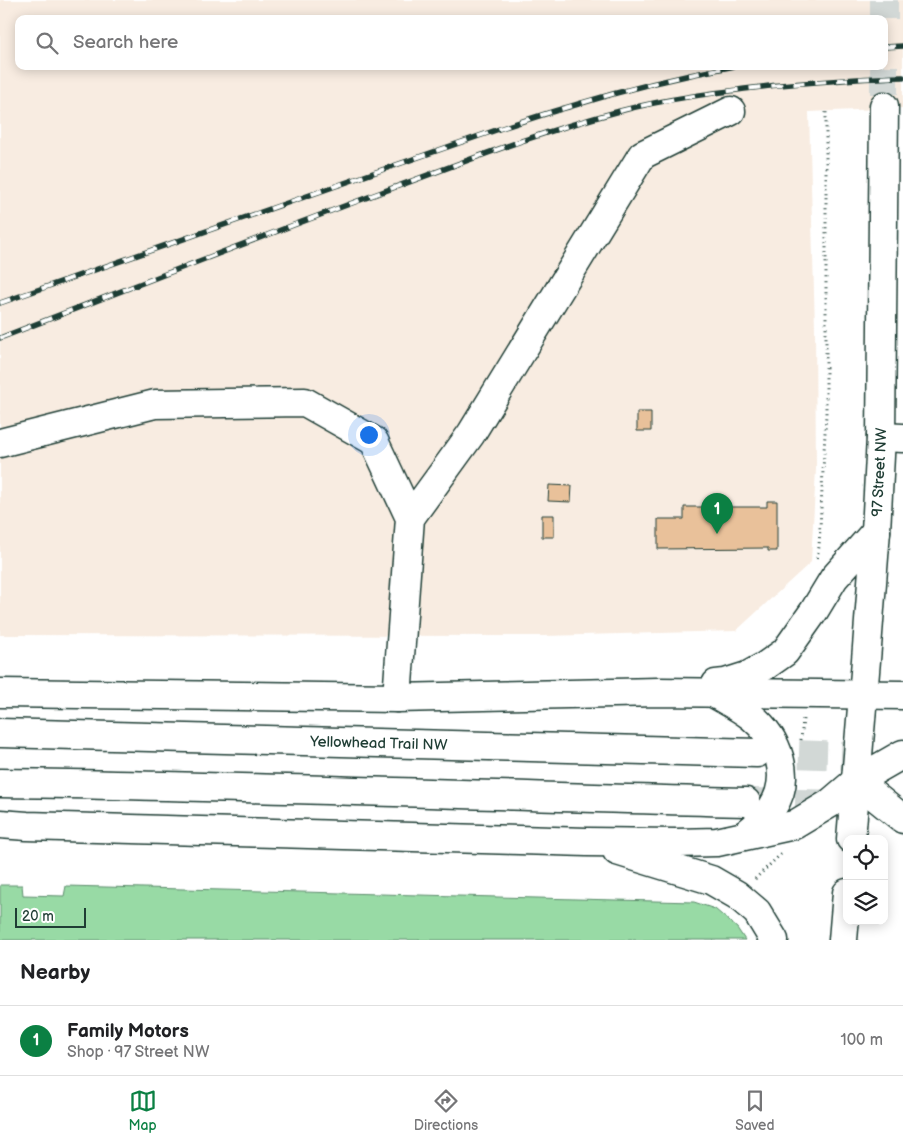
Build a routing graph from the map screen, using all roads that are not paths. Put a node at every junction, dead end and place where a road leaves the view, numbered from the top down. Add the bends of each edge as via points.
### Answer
1 (884, 106) tunnel mouth
2 (731, 110) dead end
3 (892, 438) edge
4 (0, 443) edge
5 (410, 518) junction
6 (876, 531) junction
7 (658, 692) junction
8 (712, 692) junction
9 (0, 693) edge
10 (863, 694) junction
11 (903, 695) edge
12 (397, 698) junction
13 (0, 733) edge
14 (757, 754) tunnel mouth
15 (903, 754) edge
16 (856, 781) junction
17 (0, 784) edge
18 (746, 802) tunnel mouth
19 (903, 819) edge
20 (0, 824) edge
21 (745, 835) junction
22 (851, 835) edge
23 (587, 842) junction
24 (844, 925) edge
25 (774, 940) edge
26 (843, 940) edge

1 - 3 main road, 97 Street NW
2 - 5 main road via 642,155 471,434
3 - 6 main road, 97 Street NW
4 - 5 main road via 156,404 305,402 374,441
5 - 12 main road
6 - 7 main road via 834,578 785,652 747,676 725,683
6 - 10 main road, 97 Street NW
7 - 8 main road
7 - 12 main road
8 - 10 main road
8 - 21 main road via 750,716 767,732 777,750 782,771 781,788 773,807
9 - 12 main road
10 - 11 main road
10 - 16 main road, 97 Street NW
13 - 14 main road, Yellowhead Trail NW
15 - 16 main road
16 - 19 main road
16 - 21 main road via 829,804 794,825
16 - 22 main road, 97 Street NW
17 - 18 main road
20 - 23 main road
21 - 23 main road via 717,842
23 - 25 main road via 711,880 737,895 757,912
24 - 26 main road

